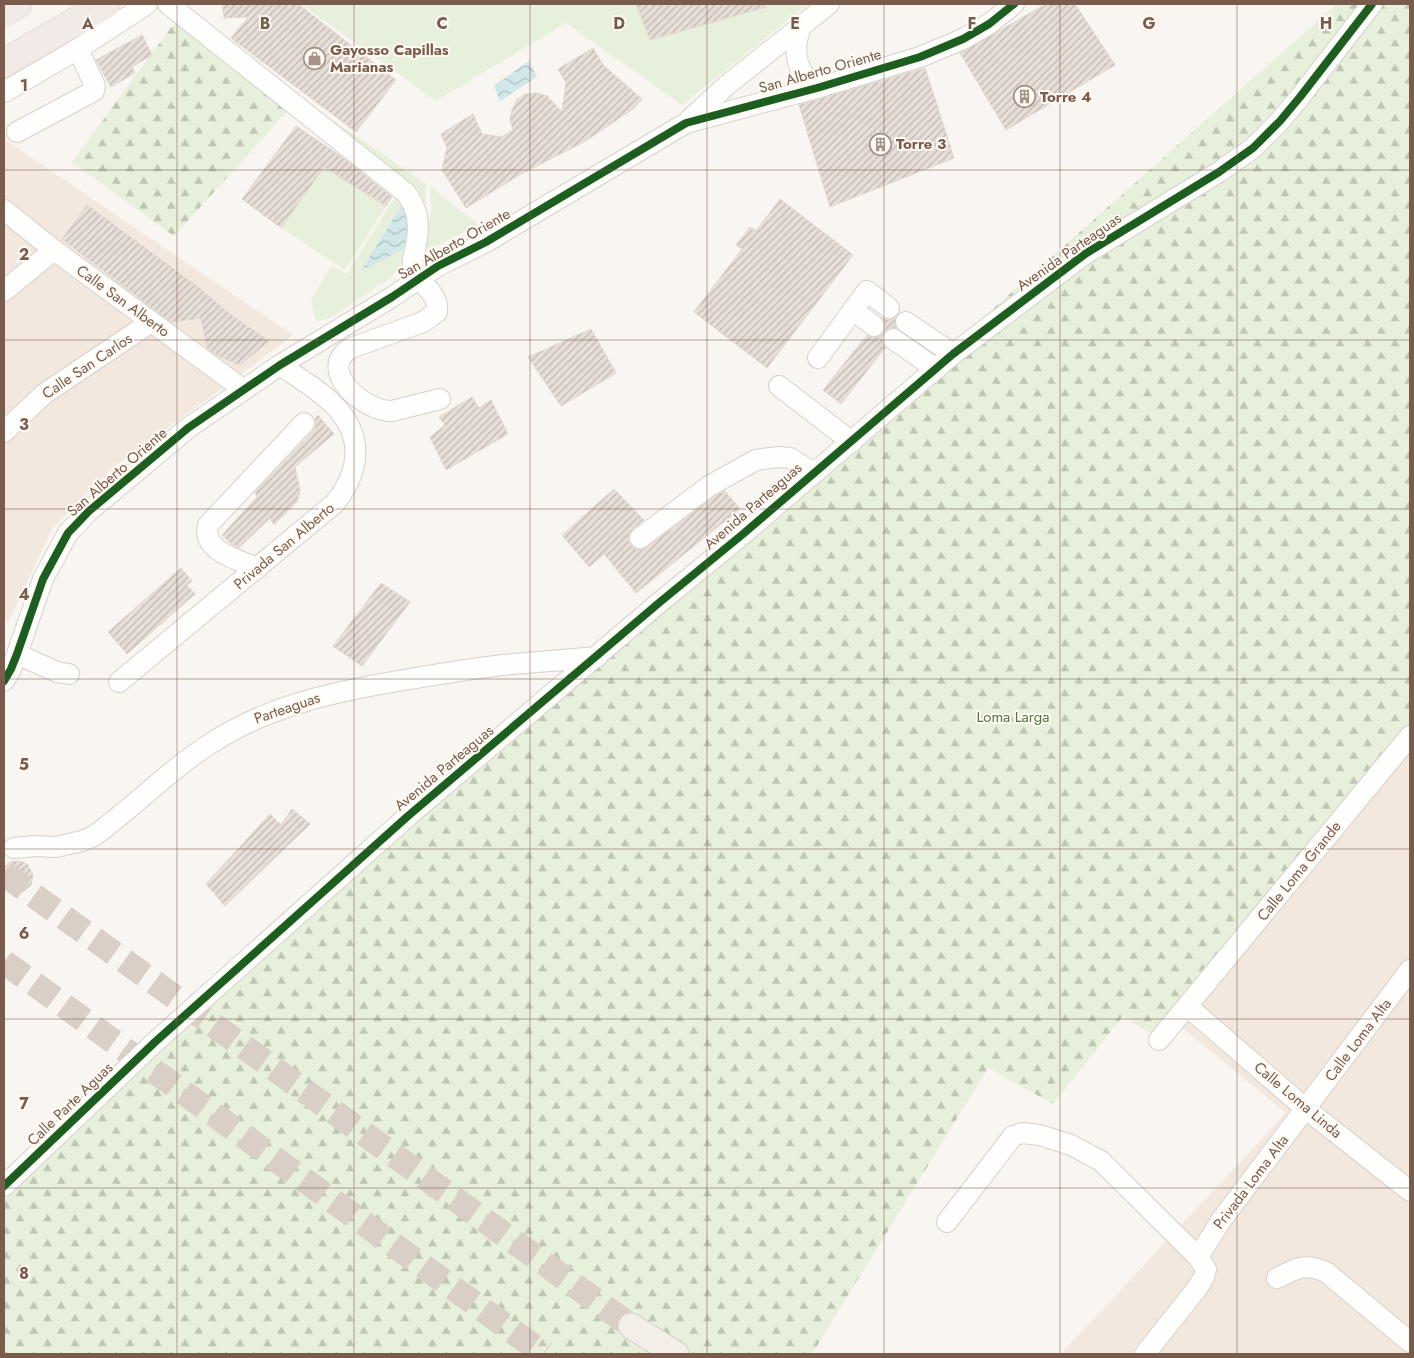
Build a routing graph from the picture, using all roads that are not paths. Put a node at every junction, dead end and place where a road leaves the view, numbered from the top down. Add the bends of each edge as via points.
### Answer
1 (18, 4) edge
2 (106, 4) edge
3 (148, 4) edge
4 (168, 4) edge
5 (829, 4) edge
6 (1014, 4) edge
7 (1372, 4) edge
8 (4, 12) edge
9 (800, 29) junction
10 (78, 49) junction
11 (4, 63) edge
12 (817, 88) junction
13 (4, 92) edge
14 (686, 123) junction
15 (17, 132) dead end
16 (4, 210) edge
17 (54, 250) junction
18 (419, 278) junction
19 (4, 291) edge
20 (889, 308) dead end
21 (853, 310) junction
22 (152, 322) junction
23 (906, 322) dead end
24 (874, 326) dead end
25 (893, 339) dead end
26 (953, 354) junction
27 (818, 358) dead end
28 (280, 365) junction
29 (936, 369) junction
30 (779, 386) dead end
31 (244, 390) junction
32 (440, 399) dead end
33 (304, 423) dead end
34 (4, 432) edge
35 (852, 442) junction
36 (814, 473) junction
37 (640, 538) dead end
38 (258, 568) junction
39 (17, 654) junction
40 (597, 657) junction
41 (69, 674) dead end
42 (4, 681) edge
43 (119, 682) dead end
44 (1409, 739) edge
45 (14, 848) dead end
46 (1410, 970) edge
47 (1187, 1006) junction
48 (1159, 1040) dead end
49 (156, 1042) joint
50 (1306, 1109) junction
51 (1408, 1185) edge
52 (4, 1186) edge
53 (947, 1222) dead end
54 (1198, 1258) junction
55 (1277, 1278) dead end
56 (631, 1326) tunnel mouth
57 (1410, 1342) edge
58 (676, 1354) edge
59 (1145, 1354) edge

1 - 8 highway
2 - 11 highway
3 - 10 street
4 - 18 street via 406,193 417,215 413,263
5 - 9 street
6 - 12 street, San Alberto Oriente via 963,39 920,57
7 - 26 street, Avenida Parteaguas via 1300,97 1253,148 1085,254
9 - 12 street via 796,58 806,80
9 - 14 street via 734,80
10 - 13 street
10 - 15 street via 94,90
12 - 14 street, San Alberto Oriente
14 - 18 street, San Alberto Oriente via 486,242
16 - 17 street, Calle San Alberto
17 - 19 street
17 - 22 street, Calle San Alberto
18 - 28 street, San Alberto Oriente
18 - 32 street via 436,300 434,316 345,351 338,373 343,383 364,403 385,412
20 - 21 street via 867,291
21 - 24 street
21 - 27 street
22 - 31 street, Calle San Alberto
22 - 34 street, Calle San Carlos via 44,394
23 - 26 street
25 - 29 street
26 - 29 street, Avenida Parteaguas
28 - 31 street, San Alberto Oriente
28 - 38 street, Privada San Alberto via 332,402 342,414 354,441 356,463 352,479 335,504
29 - 35 street, Avenida Parteaguas
30 - 35 street
31 - 39 street, San Alberto Oriente via 188,428 89,511 68,533 43,579
33 - 38 street via 208,525 206,532 210,542 222,553
35 - 36 street, Avenida Parteaguas
36 - 37 street via 790,458 756,460 710,486
36 - 40 street, Avenida Parteaguas
38 - 43 street, Privada San Alberto
39 - 41 street
39 - 42 street, San Alberto Oriente
40 - 45 street, Parteaguas via 502,665 416,678 337,692 293,704 253,719 213,742 94,836 56,847
40 - 49 street, Avenida Parteaguas via 408,816
44 - 47 street, Calle Loma Grande
46 - 50 street, Calle Loma Alta
47 - 48 street, Calle Loma Grande
47 - 50 street, Calle Loma Linda
49 - 52 street, Calle Parte Aguas
50 - 51 street, Calle Loma Linda
50 - 54 street, Privada Loma Alta via 1222,1219
53 - 54 street via 1013,1136 1029,1133 1071,1145 1101,1161
54 - 59 street via 1206,1269 1204,1277
55 - 57 street via 1302,1266 1326,1272
56 - 58 main road

